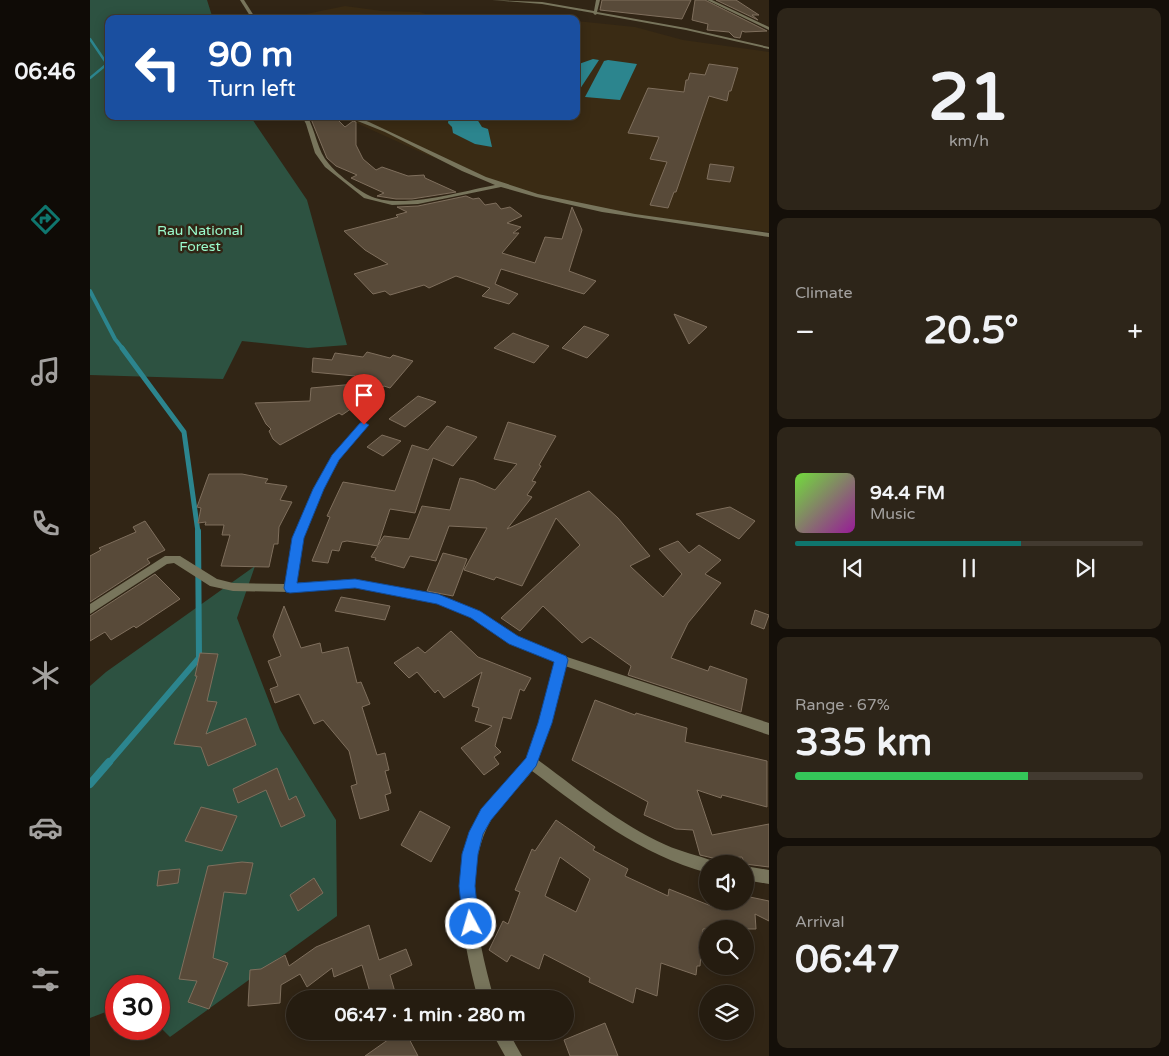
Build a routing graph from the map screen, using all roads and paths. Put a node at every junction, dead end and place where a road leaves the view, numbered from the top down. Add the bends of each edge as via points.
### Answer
1 (242, 0) edge
2 (494, 0) edge
3 (598, 0) edge
4 (709, 0) edge
5 (595, 14) junction
6 (251, 15) edge
7 (769, 29) edge
8 (769, 48) edge
9 (306, 120) edge
10 (358, 120) edge
11 (503, 185) junction
12 (769, 234) edge
13 (364, 425) dead end
14 (290, 588) junction
15 (90, 610) edge
16 (561, 660) junction
17 (769, 729) edge
18 (531, 762) junction
19 (699, 863) edge
20 (754, 875) edge
21 (769, 877) edge
22 (484, 990) edge
23 (504, 1040) edge
24 (514, 1056) edge

1 - 6 street
2 - 5 street via 542,3
3 - 5 street
4 - 7 street
5 - 8 street via 686,29
9 - 11 street via 318,153 327,166 366,197 392,203 418,202
10 - 11 street
11 - 12 street via 585,206
13 - 14 street via 335,458 318,489 298,538
14 - 15 street via 214,584 176,559 165,560
14 - 16 street via 355,583 438,599 476,615 514,640
16 - 17 street
16 - 18 street
18 - 19 street via 592,808 649,844
18 - 22 street via 486,815 470,854 467,886 473,943
20 - 21 street
23 - 24 street

